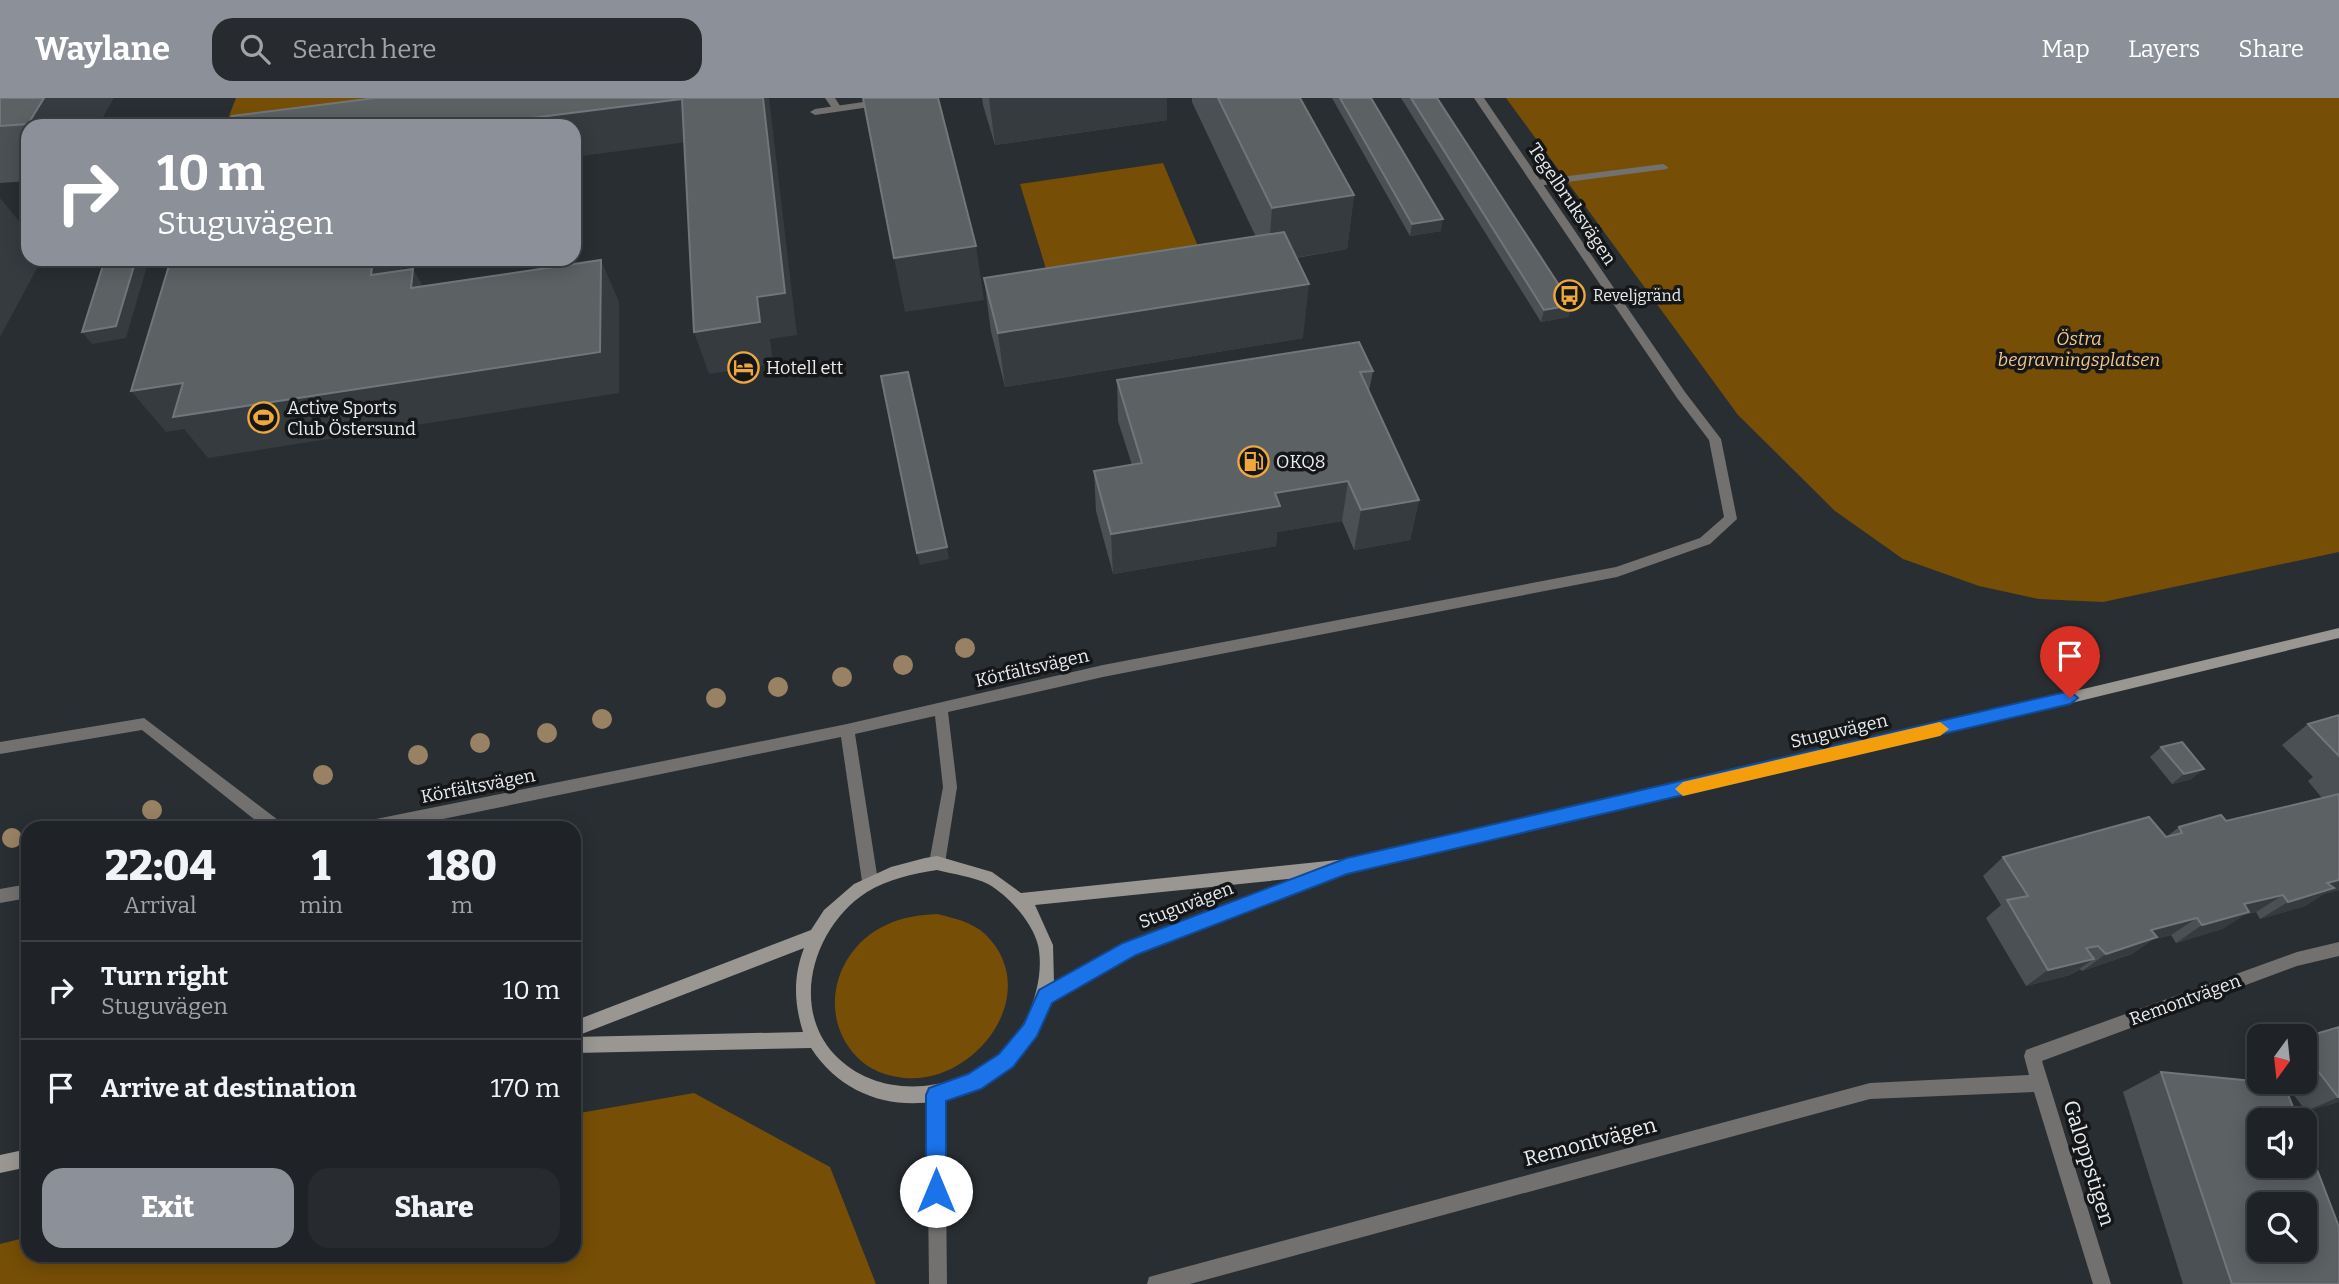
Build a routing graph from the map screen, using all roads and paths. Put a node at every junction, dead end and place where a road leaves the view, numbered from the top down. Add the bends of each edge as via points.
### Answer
1 (830, 98) edge
2 (911, 98) edge
3 (1479, 98) edge
4 (837, 109) junction
5 (815, 112) dead end
6 (1663, 167) dead end
7 (1537, 183) junction
8 (1705, 541) joint
9 (2339, 633) edge
10 (941, 709) junction
11 (847, 730) junction
12 (0, 748) edge
13 (268, 821) edge
14 (400, 821) edge
15 (937, 863) junction
16 (1347, 866) junction
17 (870, 881) junction
18 (21, 892) edge
19 (0, 896) edge
20 (1023, 900) junction
21 (816, 936) junction
22 (2339, 949) edge
23 (1046, 997) junction
24 (581, 1026) edge
25 (812, 1040) junction
26 (581, 1045) edge
27 (2032, 1056) joint
28 (2041, 1083) junction
29 (936, 1095) junction
30 (21, 1160) edge
31 (0, 1164) edge
32 (937, 1284) edge
33 (1156, 1284) edge
34 (2102, 1284) edge

1 - 4 street
2 - 4 street
3 - 7 street, Tegelbruksvägen
4 - 5 street
6 - 7 street
7 - 8 street, Tegelbruksvägen via 1715,439 1731,519
8 - 10 street, Körfältsvägen via 1617,572 1103,671
9 - 16 main road, Stuguvägen via 1886,743
10 - 11 street, Körfältsvägen
10 - 15 street via 950,787
11 - 14 street, Körfältsvägen
11 - 17 street
12 - 13 street via 144,724
15 - 17 main road via 904,868
15 - 20 main road via 985,873
16 - 20 main road, Stuguvägen
16 - 23 main road, Stuguvägen via 1130,949
17 - 21 main road via 840,905
18 - 19 street
20 - 23 main road via 1041,928 1049,961
21 - 24 main road
21 - 25 main road via 801,988
22 - 27 street, Remontvägen
23 - 29 main road via 1031,1030 1006,1060 974,1082
25 - 26 main road
25 - 29 main road via 833,1067 862,1087 898,1096
27 - 28 street, Galoppstigen
28 - 33 street, Remontvägen via 1870,1091
28 - 34 street, Galoppstigen
29 - 32 street
30 - 31 main road

